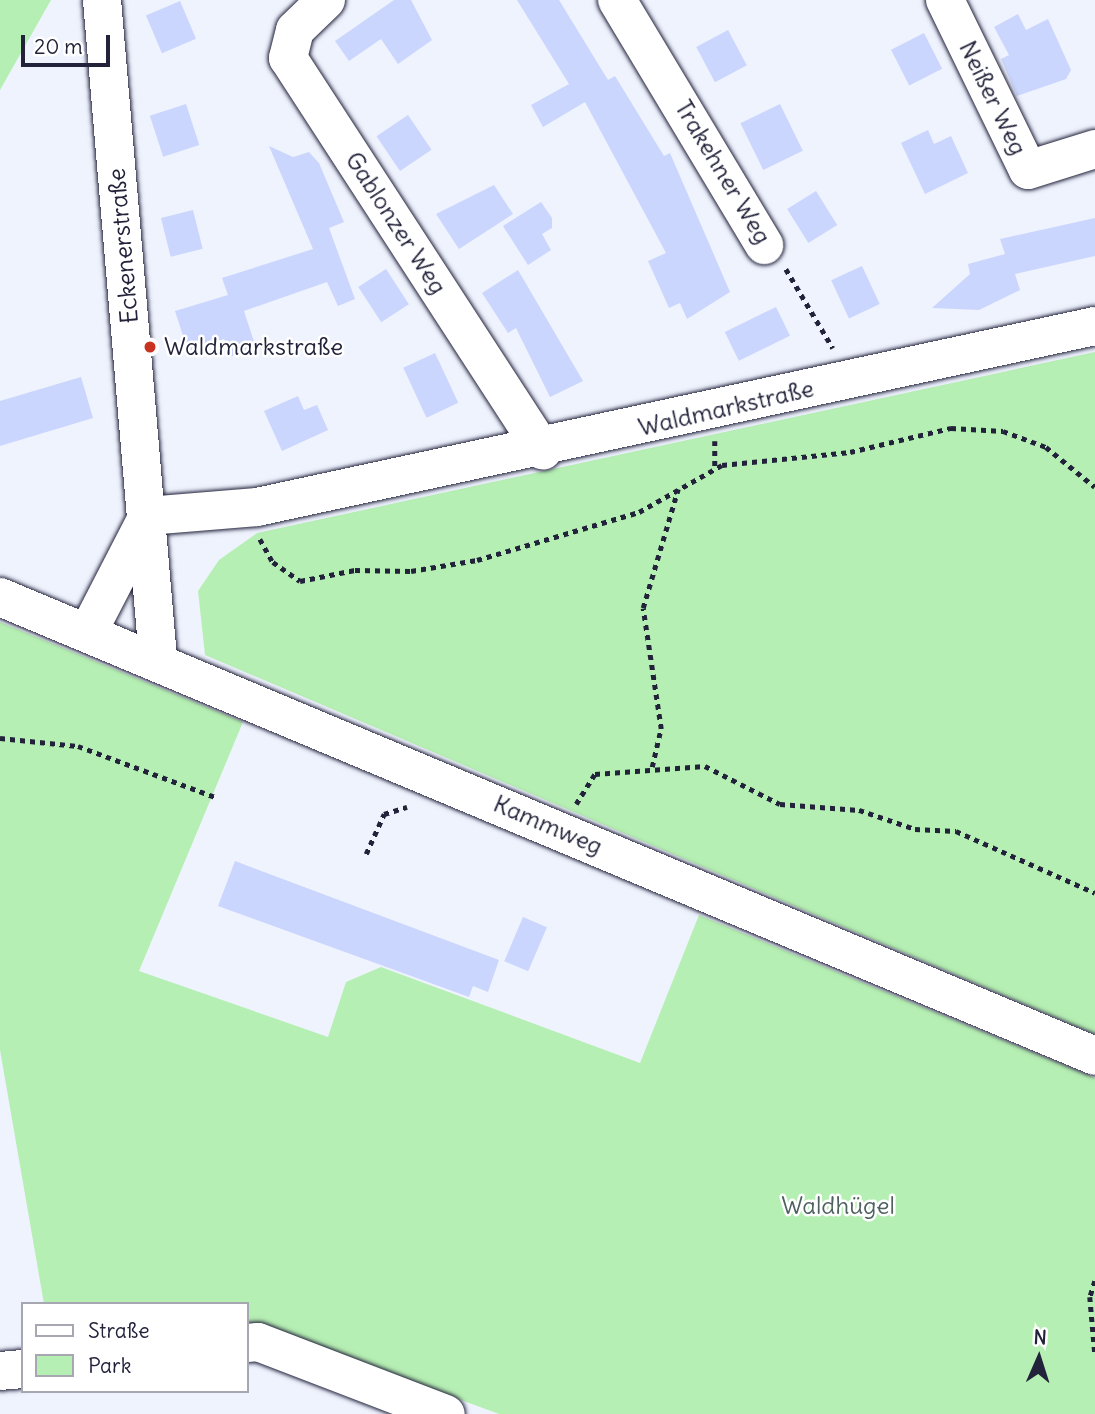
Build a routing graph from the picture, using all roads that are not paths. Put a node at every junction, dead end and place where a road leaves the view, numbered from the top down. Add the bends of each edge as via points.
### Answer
1 (102, 0) edge
2 (326, 0) edge
3 (617, 0) edge
4 (945, 0) edge
5 (1095, 149) edge
6 (764, 245) road end
7 (1095, 326) edge
8 (543, 450) junction
9 (148, 516) junction
10 (0, 597) edge
11 (88, 632) junction
12 (158, 659) junction
13 (1095, 1056) edge
14 (248, 1343) edge
15 (21, 1369) edge
16 (0, 1371) edge
17 (446, 1414) edge

1 - 9 street, Eckenerstraße
2 - 8 street, Gablonzer Weg via 295,30 288,58
3 - 6 street, Trakehner Weg
4 - 5 street, Neißer Weg via 1028,170
7 - 8 street, Waldmarkstraße
8 - 9 street, Waldmarkstraße via 243,509
9 - 11 street
9 - 12 street, Eckenerstraße
10 - 11 street, Kammweg
11 - 12 street, Kammweg
12 - 13 street, Kammweg
14 - 17 street via 258,1342
15 - 16 street

